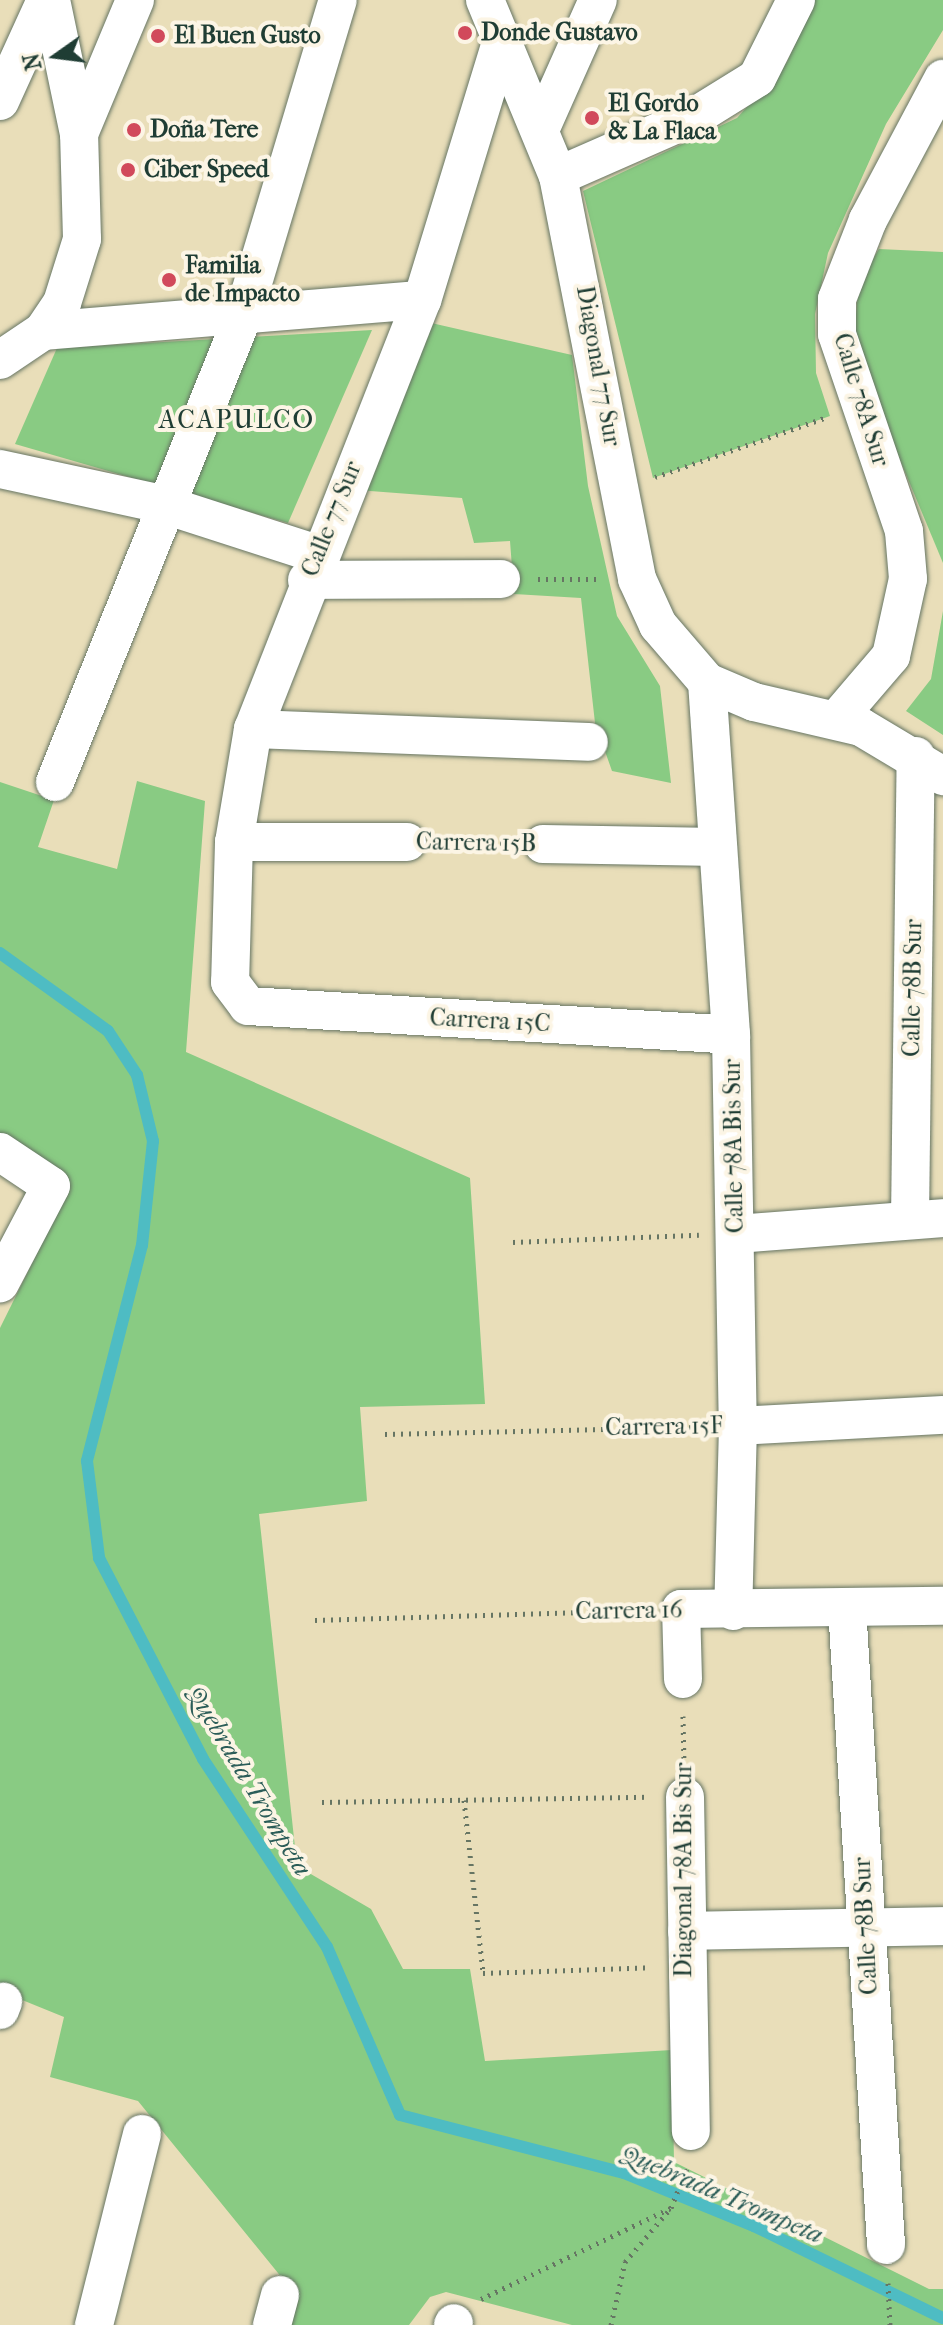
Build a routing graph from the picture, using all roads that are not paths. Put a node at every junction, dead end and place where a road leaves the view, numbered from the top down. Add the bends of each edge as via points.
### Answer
1 (48, 0) edge
2 (135, 0) edge
3 (338, 0) edge
4 (485, 0) edge
5 (598, 0) edge
6 (796, 0) edge
7 (502, 39) junction
8 (943, 79) edge
9 (0, 101) edge
10 (540, 130) junction
11 (79, 134) junction
12 (558, 176) junction
13 (422, 300) junction
14 (243, 316) junction
15 (43, 331) junction
16 (0, 360) edge
17 (0, 469) edge
18 (162, 504) junction
19 (312, 567) junction
20 (501, 579) road end
21 (707, 682) junction
22 (837, 719) junction
23 (253, 729) junction
24 (589, 742) dead end
25 (929, 766) edge
26 (55, 782) dead end
27 (234, 842) junction
28 (407, 842) road end
29 (543, 844) road end
30 (718, 847) junction
31 (248, 1006) joint
32 (731, 1035) junction
33 (0, 1152) edge
34 (926, 1219) edge
35 (736, 1234) junction
36 (0, 1283) edge
37 (943, 1415) edge
38 (738, 1426) junction
39 (943, 1606) edge
40 (847, 1607) junction
41 (733, 1611) junction
42 (683, 1679) road end
43 (685, 1797) road end
44 (865, 1926) junction
45 (943, 1926) edge
46 (685, 1949) junction
47 (691, 2131) dead end
48 (142, 2134) dead end
49 (887, 2256) road end
50 (94, 2325) edge

1 - 9 street
1 - 11 street
2 - 11 street
3 - 14 street
4 - 7 street, Diagonal 77 Sur
5 - 10 street
6 - 12 street via 757,78 699,114
7 - 10 street, Diagonal 77 Sur
7 - 13 street, Calle 77 Sur
8 - 22 street, Calle 78A Sur via 868,220 837,299 837,334 904,531 908,579 891,656
10 - 12 street, Diagonal 77 Sur
11 - 15 street via 82,239 75,276
12 - 21 street, Diagonal 77 Sur via 637,579 672,646
13 - 14 street
13 - 19 street, Calle 77 Sur
14 - 15 street
14 - 18 street
15 - 16 street
17 - 18 street
18 - 19 street
18 - 26 street
19 - 20 street
19 - 23 street, Calle 77 Sur
21 - 22 street via 754,702
21 - 30 street, Calle 78A Bis Sur
22 - 25 street
23 - 24 street
23 - 27 street, Calle 77 Sur
25 - 34 street, Calle 78B Sur
27 - 28 street, Carrera 15B
27 - 31 street, Calle 77 Sur via 230,982
29 - 30 street, Carrera 15B
30 - 32 street, Calle 78A Bis Sur
31 - 32 street, Carrera 15C
32 - 35 street, Calle 78A Bis Sur
33 - 36 street via 51,1186
34 - 35 street
35 - 38 street, Calle 78A Bis Sur
37 - 38 street, Carrera 15F
38 - 41 street, Calle 78A Bis Sur
39 - 40 street, Carrera 16
40 - 41 street, Carrera 16
40 - 44 street, Calle 78B Sur
41 - 42 street, Carrera 16 via 681,1609
43 - 46 street, Diagonal 78A Bis Sur
44 - 45 street
44 - 46 street
44 - 49 street, Calle 78B Sur
46 - 47 street, Diagonal 78A Bis Sur
48 - 50 street

